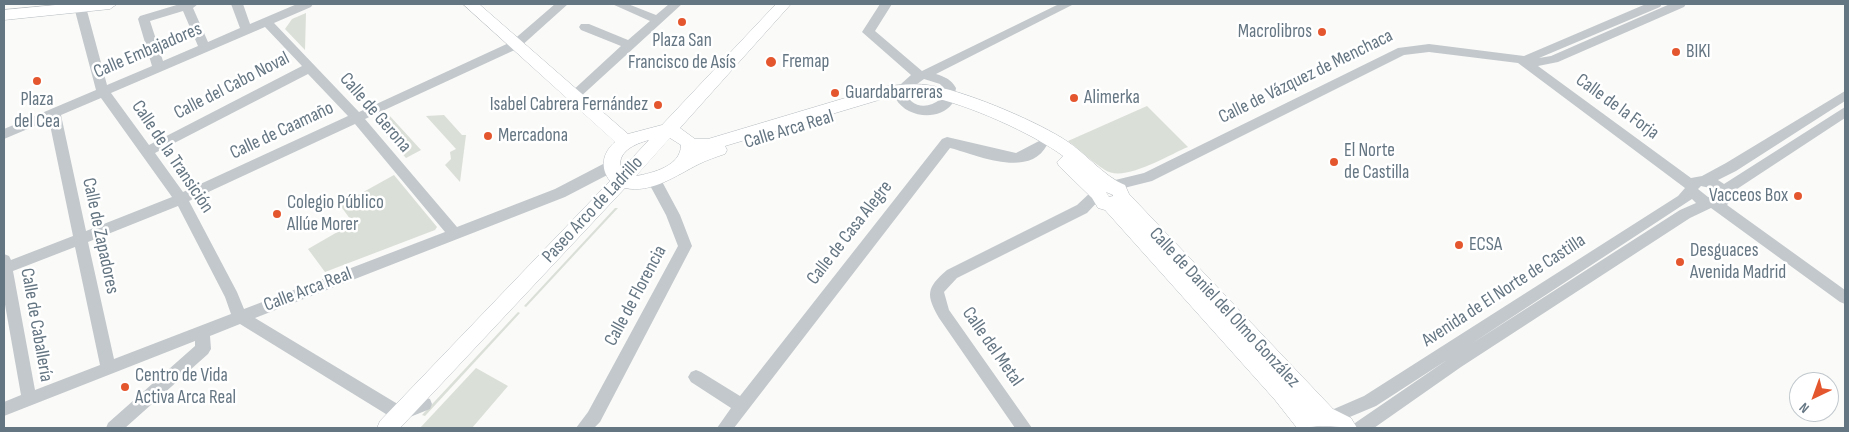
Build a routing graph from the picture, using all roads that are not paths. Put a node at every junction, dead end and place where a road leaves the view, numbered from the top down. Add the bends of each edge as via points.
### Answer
1 (110, 4) edge
2 (189, 4) edge
3 (237, 4) edge
4 (307, 4) edge
5 (470, 4) edge
6 (562, 4) edge
7 (618, 4) edge
8 (676, 4) edge
9 (784, 4) edge
10 (794, 4) edge
11 (886, 4) edge
12 (1068, 4) edge
13 (1656, 4) edge
14 (1680, 4) edge
15 (80, 8) junction
16 (4, 15) edge
17 (657, 20) junction
18 (266, 21) junction
19 (585, 27) dead end
20 (246, 29) junction
21 (515, 45) junction
22 (628, 45) junction
23 (204, 47) junction
24 (1538, 59) junction
25 (1521, 60) junction
26 (952, 61) junction
27 (158, 66) junction
28 (309, 68) junction
29 (920, 77) junction
30 (102, 90) junction
31 (882, 93) junction
32 (903, 95) junction
33 (948, 95) junction
34 (1845, 95) edge
35 (574, 96) junction
36 (54, 112) junction
37 (1845, 112) edge
38 (356, 117) junction
39 (671, 132) junction
40 (4, 134) edge
41 (626, 142) junction
42 (689, 145) junction
43 (1041, 145) junction
44 (146, 152) junction
45 (610, 167) junction
46 (678, 167) junction
47 (653, 178) junction
48 (628, 181) junction
49 (1697, 184) junction
50 (1110, 195) junction
51 (181, 199) junction
52 (1718, 199) junction
53 (454, 234) junction
54 (81, 237) junction
55 (4, 265) edge
56 (937, 286) joint
57 (1845, 286) edge
58 (1845, 298) edge
59 (239, 316) junction
60 (202, 331) junction
61 (108, 368) junction
62 (696, 377) dead end
63 (29, 398) junction
64 (742, 406) junction
65 (4, 408) edge
66 (1335, 420) edge
67 (396, 424) edge
68 (114, 428) edge
69 (584, 428) edge
70 (725, 428) edge
71 (1024, 428) edge
72 (1308, 428) edge
73 (1361, 428) edge

1 - 15 main road
2 - 23 street
2 - 27 street via 144,19
3 - 20 street
4 - 18 street, Calle Embajadores
5 - 21 main road
6 - 21 street, Calle de Caamaño
7 - 17 street
8 - 17 street
9 - 39 main road, Paseo Arco de Ladrillo
10 - 39 main road, Paseo Arco de Ladrillo
11 - 29 street via 868,32
12 - 26 street
13 - 24 street, Calle de Vázquez de Menchaca
14 - 24 street, Calle de Vázquez de Menchaca via 1554,59
15 - 16 main road
15 - 30 street, Calle de la Transición
17 - 22 street
18 - 20 street, Calle Embajadores
18 - 28 street, Calle de Gerona
19 - 22 street
20 - 23 street, Calle Embajadores
21 - 35 main road
21 - 38 street, Calle de Caamaño
22 - 35 street
23 - 27 street, Calle Embajadores
24 - 25 street, Calle de Vázquez de Menchaca
24 - 49 street, Calle de la Forja via 1560,80
25 - 49 street, Calle de la Forja
25 - 50 street, Calle de Vázquez de Menchaca via 1429,48 1402,51
26 - 29 street
26 - 33 street
27 - 30 street, Calle Embajadores
28 - 38 street, Calle de Gerona
28 - 44 street, Calle del Cabo Noval
29 - 31 main road
29 - 32 street
29 - 33 street via 936,77
30 - 36 street, Calle Embajadores
30 - 44 street, Calle de la Transición
31 - 32 main road, Calle Arca Real
31 - 42 main road, Calle Arca Real via 714,144
32 - 33 main road, Calle de Daniel del Olmo González via 924,99
32 - 46 main road, Calle Arca Real via 704,154
33 - 43 main road, Calle de Daniel del Olmo González
33 - 50 main road, Calle de Daniel del Olmo González via 1037,131 1075,155
34 - 49 street, Avenida de El Norte de Castilla via 1731,167
35 - 41 main road
36 - 40 street, Calle Embajadores
36 - 54 street, Calle de Zapadores
37 - 52 street, Avenida de El Norte de Castilla
38 - 51 street, Calle de Caamaño
38 - 53 street, Calle de Gerona
39 - 41 main road via 654,132
39 - 42 main road via 685,138
39 - 48 main road, Paseo Arco de Ladrillo
41 - 45 main road via 611,158
42 - 46 main road via 687,159
43 - 50 main road, Calle de Daniel del Olmo González
43 - 64 street, Calle de Casa Alegre via 1020,158 1007,158 947,142
44 - 51 street, Calle de la Transición
45 - 48 main road via 614,174
45 - 53 street, Calle Arca Real via 560,193
46 - 47 main road, Calle Arca Real
47 - 48 main road, Calle Arca Real
47 - 69 street, Calle de Florencia via 685,246 594,417
48 - 67 main road, Paseo Arco de Ladrillo
48 - 67 main road, Paseo Arco de Ladrillo via 424,404
49 - 52 street via 1698,197
49 - 52 street via 1715,184
49 - 66 street, Avenida de El Norte de Castilla via 1683,200 1378,396
50 - 56 street, Calle de Vázquez de Menchaca via 952,274
50 - 66 main road, Calle de Daniel del Olmo González
50 - 72 main road, Calle de Daniel del Olmo González
51 - 54 street, Calle de Caamaño
51 - 59 street, Calle de la Transición via 232,296
52 - 57 street
52 - 58 street
52 - 73 street, Avenida de El Norte de Castilla via 1685,214 1456,362
53 - 59 street, Calle Arca Real
54 - 55 street, Calle de Caamaño
54 - 61 street, Calle de Zapadores
55 - 63 street, Calle de Caballería
56 - 71 street, Calle del Metal via 935,298 944,314
59 - 60 street, Calle Arca Real
59 - 67 street
60 - 61 street, Calle Arca Real
60 - 68 street via 203,349
61 - 63 street, Calle Arca Real
62 - 64 street
63 - 65 street, Calle Arca Real
64 - 70 street, Calle de Casa Alegre
66 - 72 main road, Calle de Daniel del Olmo González via 1315,419

